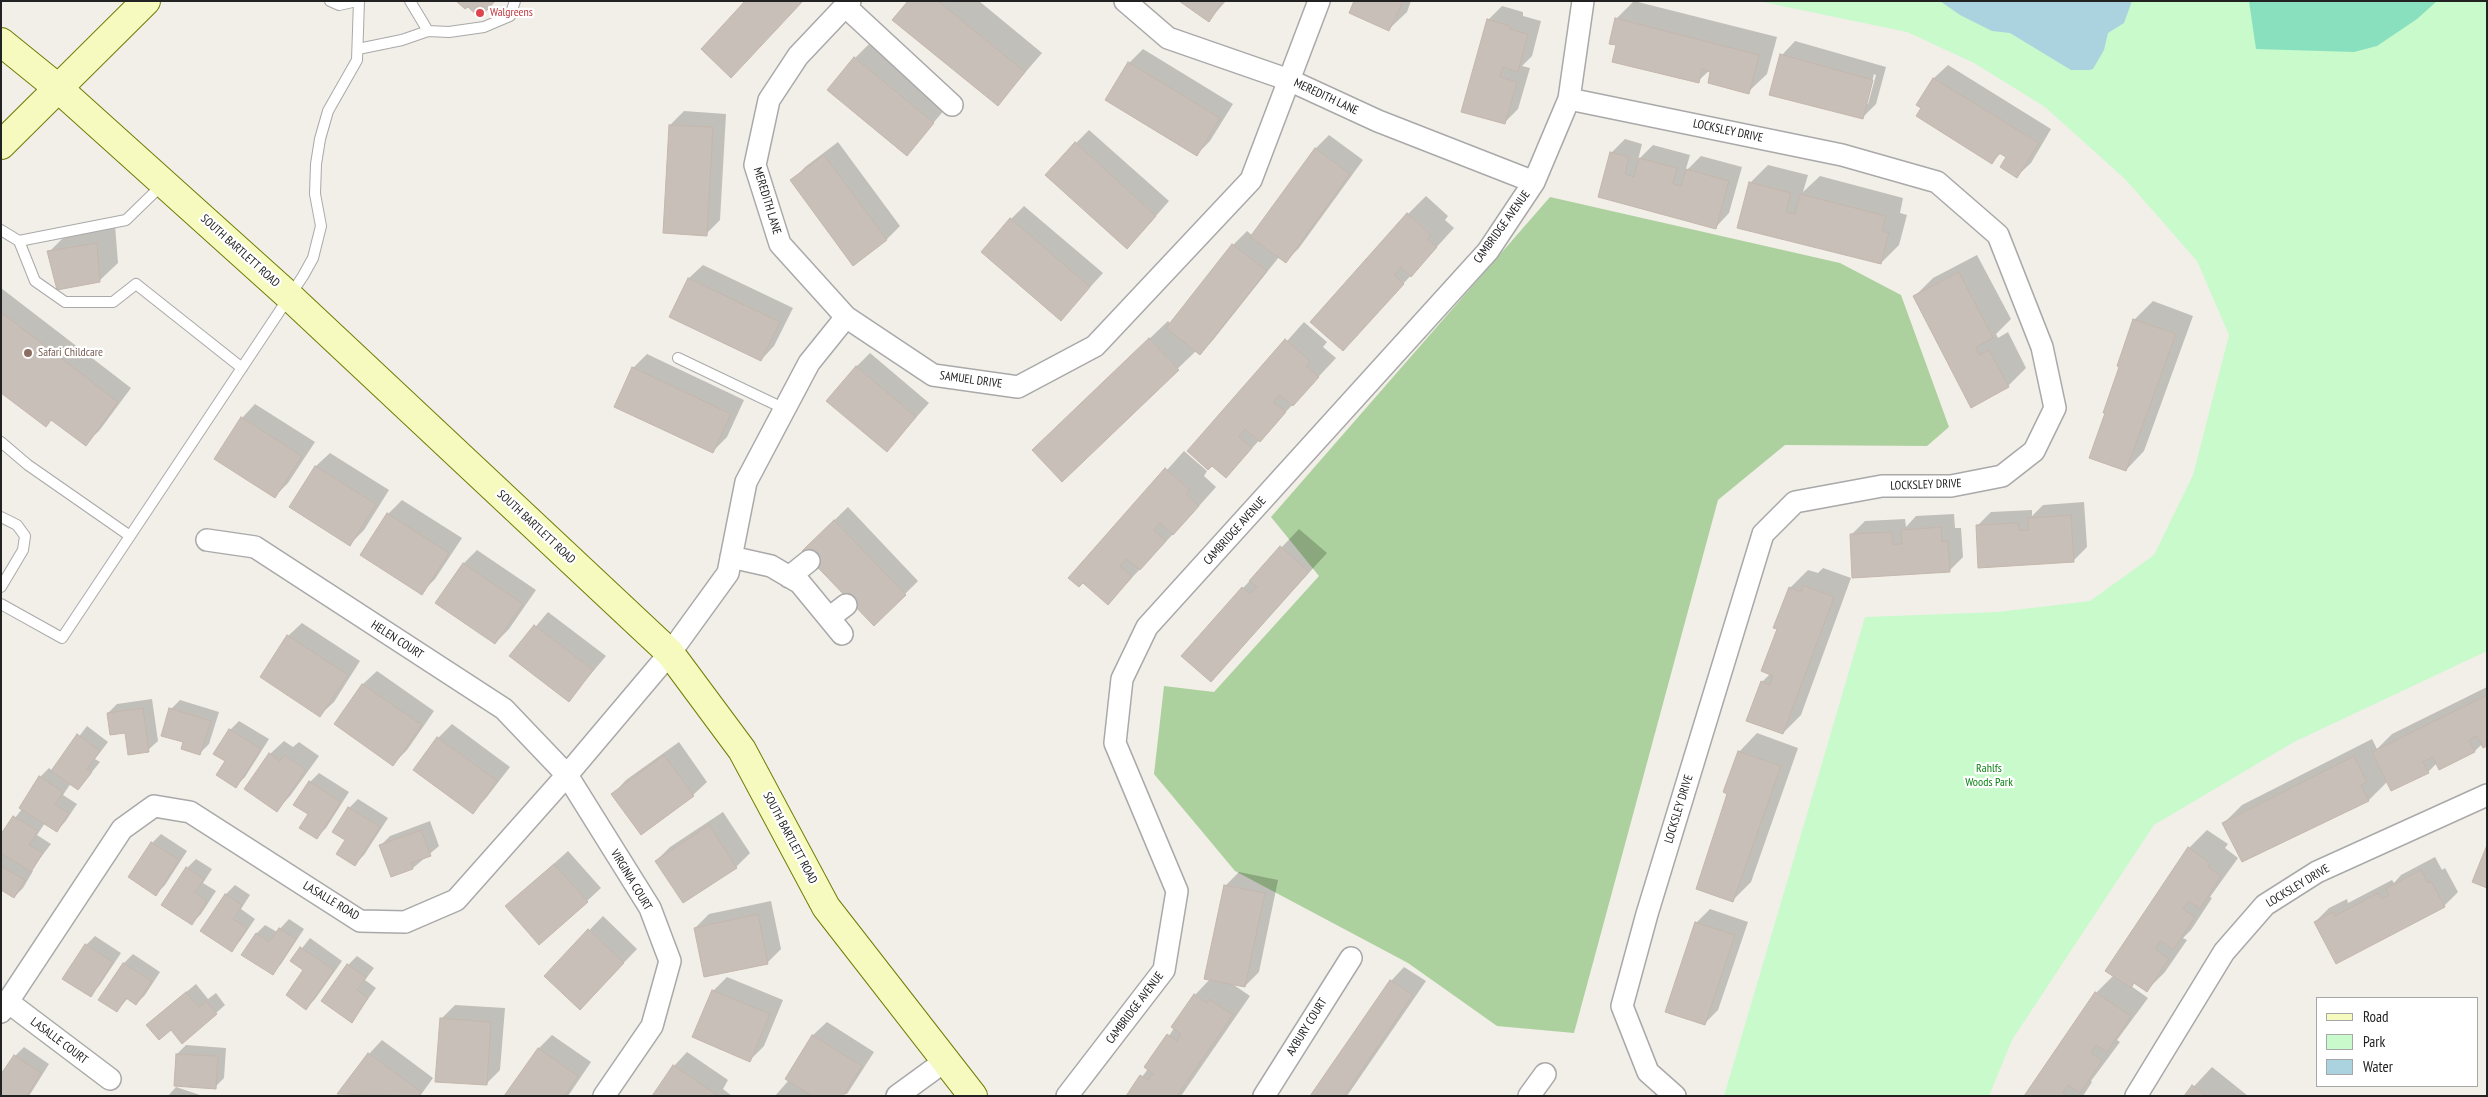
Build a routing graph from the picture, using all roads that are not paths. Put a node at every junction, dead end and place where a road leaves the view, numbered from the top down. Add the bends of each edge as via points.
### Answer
1 (146, 1) edge
2 (330, 1) edge
3 (358, 1) edge
4 (410, 1) edge
5 (515, 1) edge
6 (1125, 1) edge
7 (1318, 1) edge
8 (1583, 1) edge
9 (848, 4) edge
10 (428, 31) junction
11 (1, 42) edge
12 (358, 49) junction
13 (1289, 80) junction
14 (59, 89) junction
15 (1569, 99) junction
16 (952, 106) dead end
17 (1, 145) edge
18 (1534, 182) junction
19 (164, 183) junction
20 (1, 230) edge
21 (19, 241) junction
22 (289, 296) junction
23 (846, 317) junction
24 (678, 358) dead end
25 (242, 368) junction
26 (785, 409) junction
27 (1, 442) edge
28 (1, 517) edge
29 (130, 536) junction
30 (207, 540) dead end
31 (731, 557) junction
32 (808, 561) dead end
33 (789, 577) junction
34 (1, 587) edge
35 (1, 604) edge
36 (846, 605) dead end
37 (670, 653) junction
38 (567, 775) junction
39 (2487, 795) edge
40 (1351, 958) dead end
41 (5, 1007) edge
42 (945, 1061) junction
43 (1545, 1074) dead end
44 (110, 1079) dead end
45 (1064, 1095) edge
46 (604, 1096) edge
47 (897, 1096) edge
48 (973, 1096) edge
49 (1264, 1096) edge
50 (1529, 1096) edge
51 (1675, 1096) edge
52 (2136, 1096) edge

1 - 14 main road
2 - 3 lane via 340,5
3 - 12 lane
4 - 10 lane
5 - 10 lane via 510,16 484,27
6 - 13 street, MEREDITH LANE via 1168,38
7 - 13 street, SAMUEL DRIVE
8 - 15 street, CAMBRIDGE AVENUE
9 - 16 street
9 - 23 street, MEREDITH LANE via 798,56 769,100 755,165 780,244
10 - 12 lane
11 - 14 main road, SOUTH BARTLETT ROAD
12 - 22 lane via 357,60 328,112 320,139 315,194 321,226 313,258
13 - 18 street, MEREDITH LANE via 1378,121
13 - 23 street, SAMUEL DRIVE via 1251,180 1095,346 1018,387 933,375
14 - 17 main road
14 - 19 main road, SOUTH BARTLETT ROAD
15 - 18 street, CAMBRIDGE AVENUE
15 - 51 street, LOCKSLEY DRIVE via 1842,155 1937,182 1998,235 2042,347 2055,408 2034,451 2002,476 1951,486 1882,486 1795,502 1763,534 1622,1006 1648,1072
18 - 45 street, CAMBRIDGE AVENUE via 1488,252 1147,628 1122,679 1115,743 1177,892 1164,970
19 - 21 lane via 126,220
19 - 22 main road, SOUTH BARTLETT ROAD
20 - 21 lane
21 - 25 lane via 35,281 65,302 113,302 136,284
22 - 25 lane
22 - 37 main road, SOUTH BARTLETT ROAD
23 - 26 street via 809,363
24 - 26 lane
25 - 29 lane
26 - 31 street via 746,482
27 - 29 lane via 28,465
28 - 34 lane via 17,525 25,536 23,550
29 - 35 lane via 62,638
30 - 38 street, HELEN COURT via 256,547 504,709
31 - 33 street via 772,566
31 - 37 street via 728,573
32 - 33 street
33 - 36 street via 800,583 835,626
37 - 38 street, LASALLE ROAD
37 - 42 main road, SOUTH BARTLETT ROAD via 742,750 826,907
38 - 41 street, LASALLE ROAD via 456,900 405,922 360,921 190,812 154,806 122,829
38 - 46 street, VIRGINIA COURT via 650,908 670,961 652,1026
39 - 52 street, LOCKSLEY DRIVE via 2316,872 2266,904 2224,952
40 - 49 street, AXBURY COURT
41 - 44 street, LASALLE COURT
42 - 47 street
42 - 48 main road, SOUTH BARTLETT ROAD
43 - 50 street

